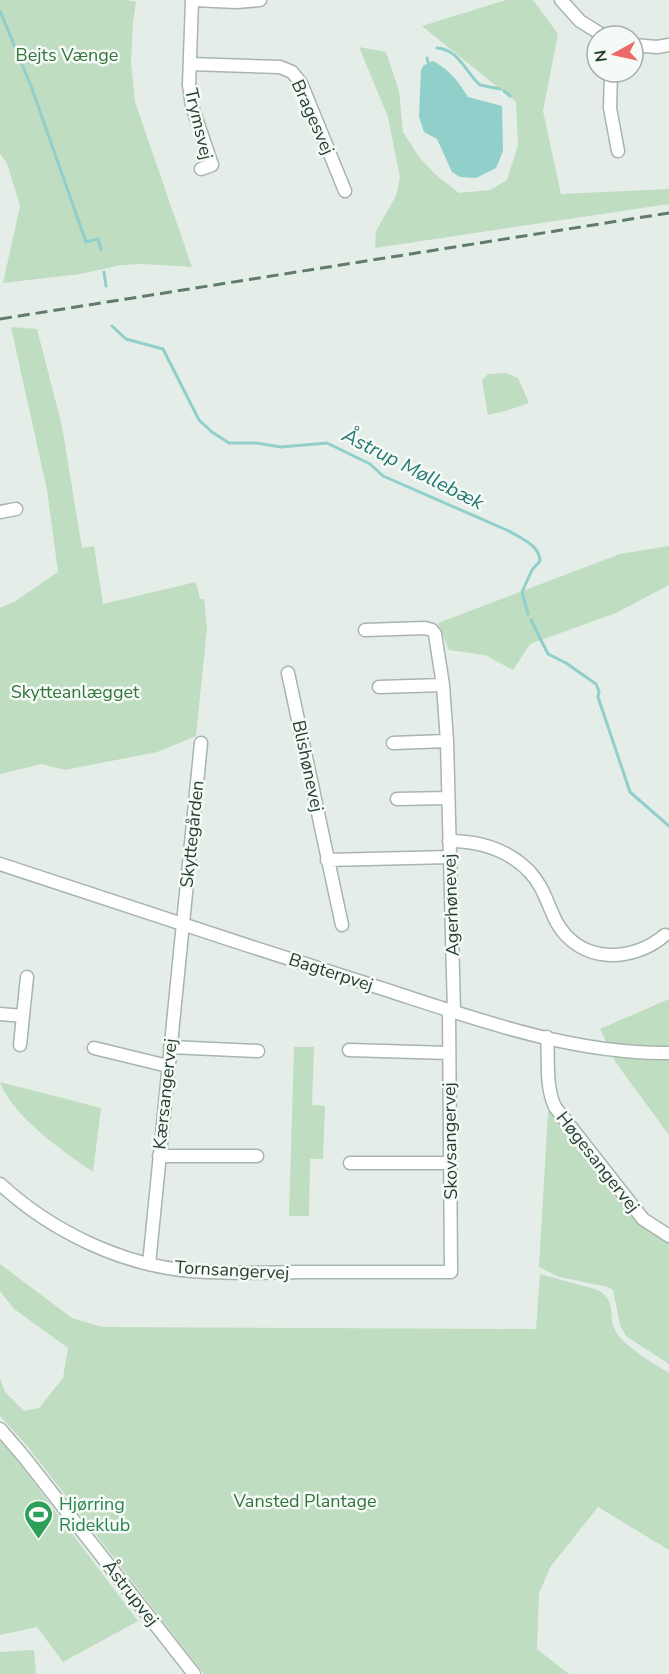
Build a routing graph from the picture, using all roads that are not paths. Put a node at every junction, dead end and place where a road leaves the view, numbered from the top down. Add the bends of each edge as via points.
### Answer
1 (193, 0) edge
2 (260, 0) edge
3 (561, 0) edge
4 (585, 24) edge
5 (645, 45) edge
6 (669, 45) edge
7 (190, 64) junction
8 (611, 84) edge
9 (618, 151) dead end
10 (201, 169) dead end
11 (345, 191) dead end
12 (16, 509) dead end
13 (0, 512) edge
14 (364, 630) dead end
15 (288, 673) dead end
16 (443, 685) junction
17 (379, 687) dead end
18 (447, 741) junction
19 (201, 743) dead end
20 (393, 743) dead end
21 (448, 798) junction
22 (397, 800) dead end
23 (449, 841) junction
24 (450, 857) junction
25 (327, 860) junction
26 (0, 864) edge
27 (182, 925) junction
28 (342, 925) dead end
29 (665, 935) dead end
30 (27, 977) dead end
31 (451, 1011) junction
32 (0, 1014) edge
33 (23, 1016) junction
34 (548, 1037) junction
35 (20, 1045) dead end
36 (170, 1047) junction
37 (94, 1048) dead end
38 (348, 1050) dead end
39 (258, 1051) dead end
40 (449, 1053) junction
41 (669, 1053) edge
42 (168, 1065) junction
43 (159, 1156) junction
44 (257, 1156) dead end
45 (350, 1162) dead end
46 (450, 1164) junction
47 (0, 1184) edge
48 (669, 1236) edge
49 (149, 1264) junction
50 (451, 1272) joint
51 (0, 1430) edge
52 (194, 1674) edge

1 - 2 street
1 - 7 street, Trymsvej
3 - 4 street
5 - 6 street
7 - 10 street, Trymsvej via 192,106 213,165
7 - 11 street, Bragesvej via 280,67 292,72 302,83
8 - 9 street via 610,108
12 - 13 street
14 - 16 street, Agerhønevej via 432,630
15 - 25 street, Blishønevej
16 - 17 street
16 - 18 street, Agerhønevej
18 - 20 street
18 - 21 street, Agerhønevej
19 - 27 street, Skyttegården
21 - 22 street
21 - 23 street, Agerhønevej
23 - 24 street, Agerhønevej
23 - 29 street via 484,844 514,859 539,883 557,923 588,950 615,956 629,954
24 - 25 street
24 - 31 street, Agerhønevej
25 - 28 street, Blishønevej
26 - 27 street, Bagterpvej
27 - 31 street, Bagterpvej
27 - 36 street, Kærsangervej
30 - 33 street
31 - 34 street, Bagterpvej
31 - 40 street, Skovsangervej
32 - 33 street
33 - 35 street
34 - 41 street, Bagterpvej via 593,1046
34 - 48 street, Høgesangervej via 548,1077 555,1107 643,1219
36 - 39 street
36 - 42 street, Kærsangervej
37 - 42 street
38 - 40 street
40 - 46 street, Skovsangervej
42 - 43 street, Kærsangervej
43 - 44 street
43 - 49 street, Kærsangervej
45 - 46 street
46 - 50 street, Skovsangervej
47 - 49 street, Tornsangervej via 77,1238
49 - 50 street, Tornsangervej via 240,1273
51 - 52 street, Åstrupvej

